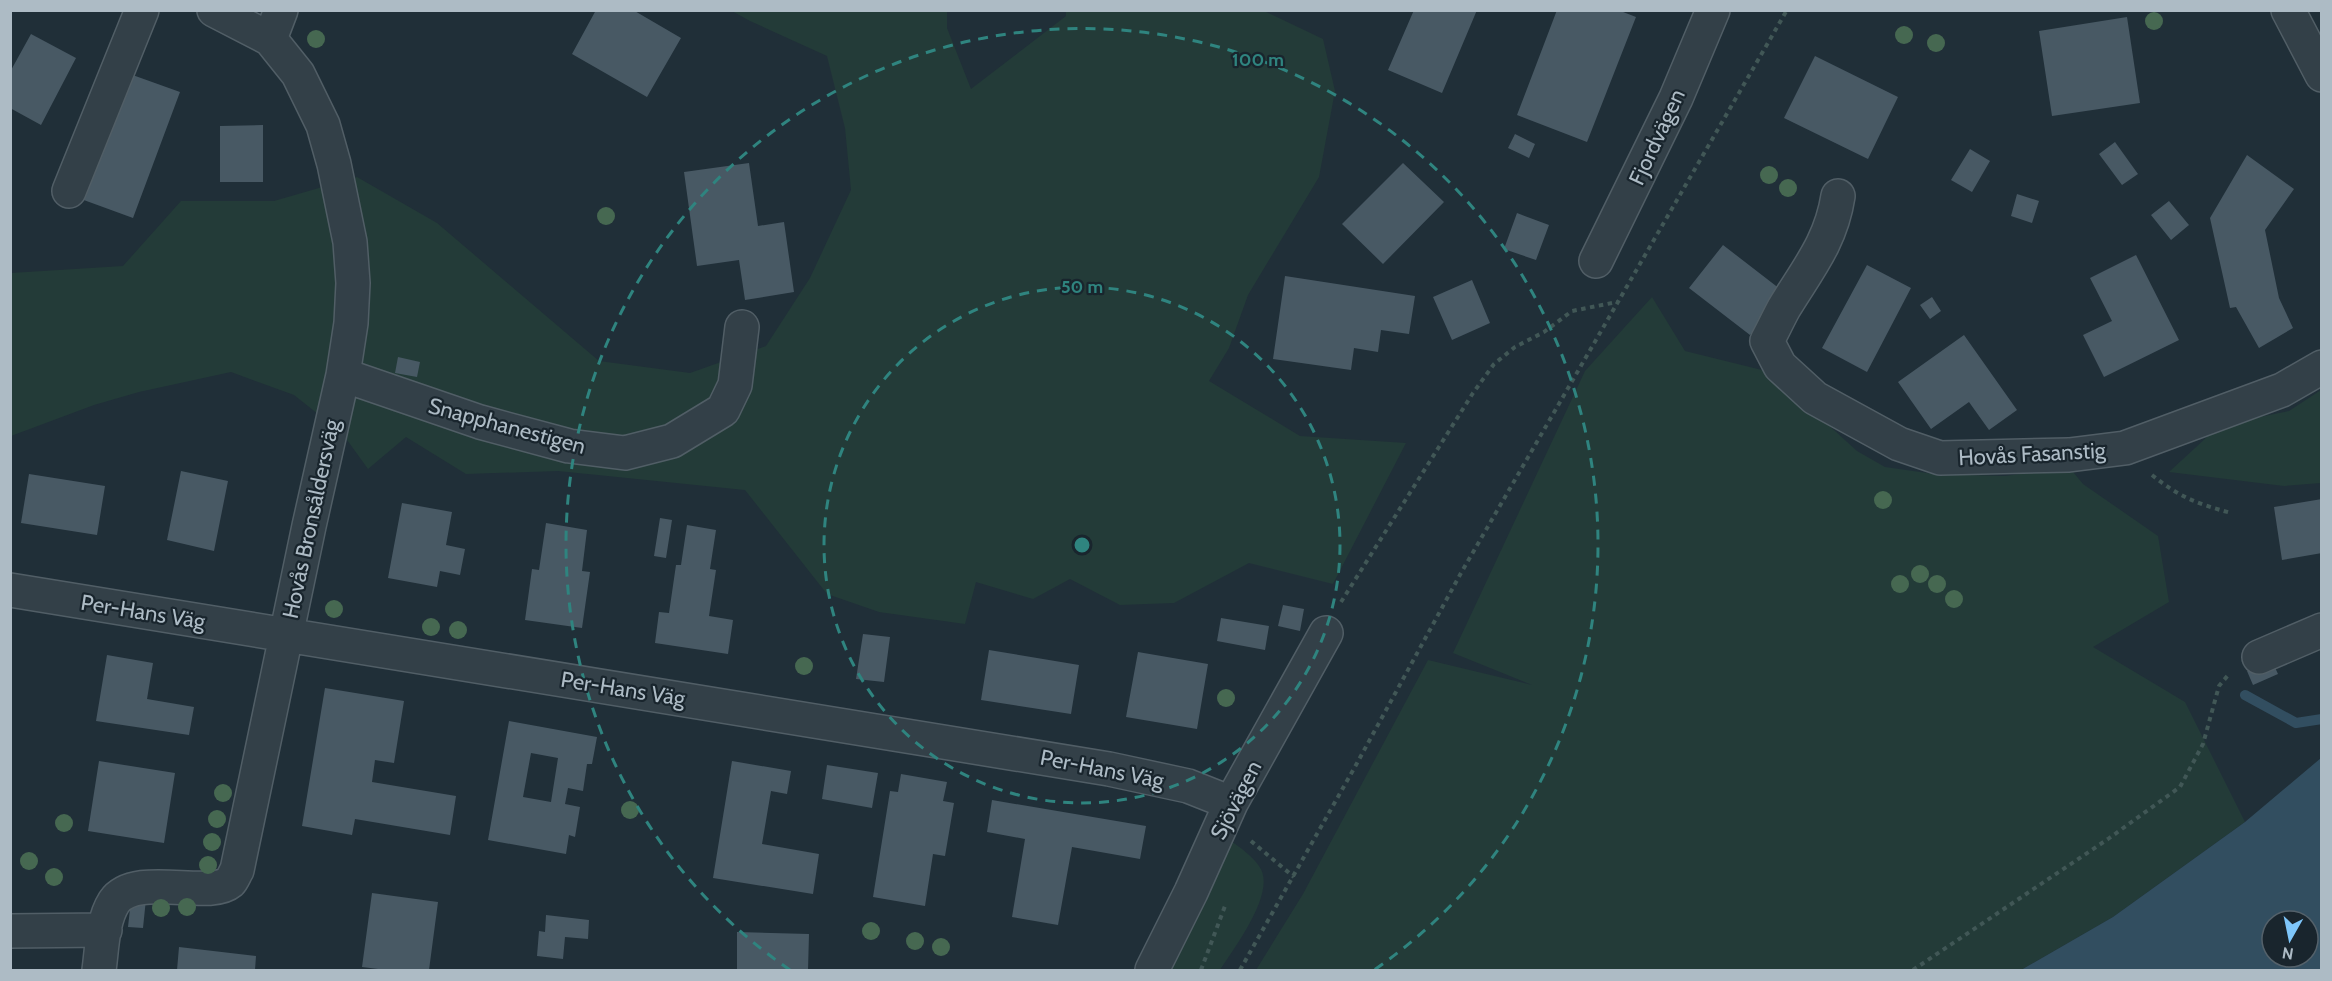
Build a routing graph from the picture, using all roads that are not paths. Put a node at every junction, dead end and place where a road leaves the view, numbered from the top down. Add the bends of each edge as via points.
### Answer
1 (142, 10) edge
2 (214, 10) edge
3 (1713, 10) edge
4 (2288, 10) edge
5 (276, 25) edge
6 (2322, 75) edge
7 (69, 191) dead end
8 (1838, 196) dead end
9 (1596, 261) dead end
10 (742, 327) dead end
11 (2322, 367) edge
12 (343, 375) junction
13 (10, 590) edge
14 (2322, 630) edge
15 (1326, 633) road end
16 (285, 635) junction
17 (2259, 657) road end
18 (1232, 803) junction
19 (105, 930) junction
20 (10, 931) edge
21 (99, 970) edge
22 (1152, 970) edge

1 - 7 street
2 - 5 street, Hovås Bronsåldersväg
3 - 9 street, Fjordvägen
4 - 6 street
5 - 12 street, Hovås Bronsåldersväg via 323,125 344,207 353,283
8 - 11 street, Hovås Fasanstig via 1824,244 1767,341 1780,366 1815,398 1899,444 1940,458 2125,448 2282,390
10 - 12 street, Snapphanestigen via 735,385 723,410 672,441 625,453 569,446 480,422
12 - 16 street, Hovås Bronsåldersväg
13 - 16 street, Per-Hans Väg
14 - 17 street
15 - 18 street, Sjövägen
16 - 18 street, Per-Hans Väg via 1109,769 1188,786
16 - 19 street, Hovås Bronsåldersväg via 237,870 230,882 216,887 127,890 115,901
18 - 22 street, Sjövägen
19 - 20 street
19 - 21 street, Hovås Bronsåldersväg

